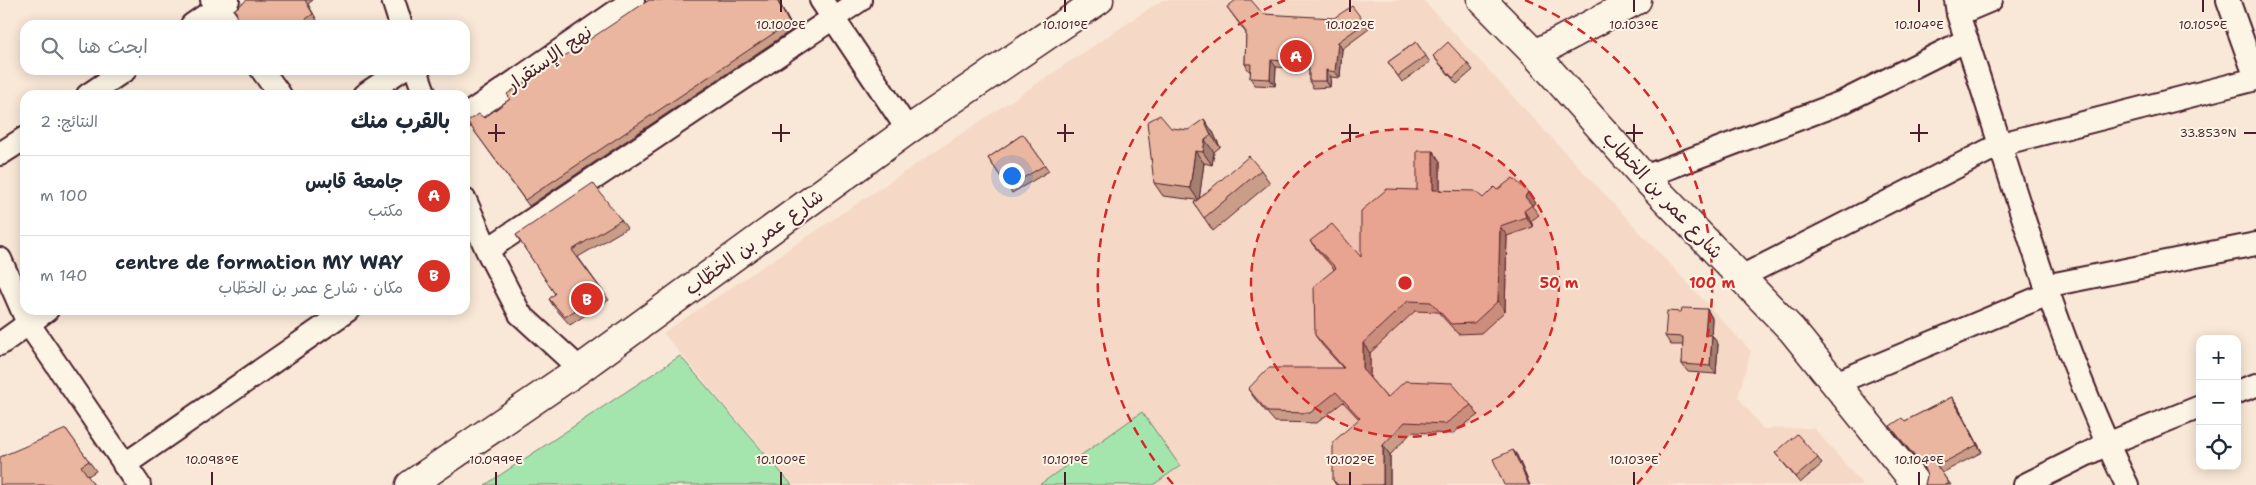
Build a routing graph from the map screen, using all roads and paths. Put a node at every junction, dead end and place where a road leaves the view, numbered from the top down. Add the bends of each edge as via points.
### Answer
1 (633, 0) edge
2 (860, 0) edge
3 (1099, 0) edge
4 (1482, 0) edge
5 (1637, 0) edge
6 (1991, 0) edge
7 (2228, 0) edge
8 (394, 1) edge
9 (1957, 7) edge
10 (222, 8) edge
11 (827, 9) edge
12 (201, 20) edge
13 (400, 20) edge
14 (1967, 40) junction
15 (1535, 54) junction
16 (118, 75) edge
17 (266, 75) edge
18 (394, 75) edge
19 (418, 75) edge
20 (2256, 78) edge
21 (95, 90) edge
22 (276, 90) edge
23 (371, 90) edge
24 (423, 90) edge
25 (470, 113) edge
26 (908, 130) junction
27 (20, 141) edge
28 (2001, 144) junction
29 (0, 154) edge
30 (1644, 177) junction
31 (470, 227) edge
32 (2256, 244) edge
33 (487, 250) junction
34 (0, 259) edge
35 (1741, 277) junction
36 (2046, 290) junction
37 (20, 305) edge
38 (24, 315) edge
39 (40, 315) edge
40 (341, 315) edge
41 (28, 323) junction
42 (0, 344) edge
43 (580, 369) junction
44 (1836, 383) junction
45 (2256, 385) edge
46 (2241, 391) edge
47 (2196, 409) edge
48 (2107, 444) junction
49 (124, 464) junction
50 (138, 485) edge
51 (410, 485) edge
52 (1917, 485) edge
53 (2025, 485) edge
54 (2127, 485) edge

1 - 25 street, نهج الإستقرار
2 - 11 street
3 - 26 street, شارع عمر بن الخطّاب
4 - 15 street, شارع عمر بن الخطاب
5 - 15 street
6 - 9 street
7 - 20 street
8 - 13 street
9 - 14 street
10 - 12 street
11 - 26 street
11 - 33 street
14 - 28 street
14 - 30 street via 1843,102
15 - 30 street, شارع عمر بن الخطاب
16 - 21 street
17 - 22 street
18 - 23 street
19 - 24 street
20 - 28 street
26 - 43 street, شارع عمر بن الخطّاب
27 - 29 street
28 - 35 street
28 - 36 street
30 - 35 street, شارع عمر بن الخطاب
31 - 33 street
32 - 36 street
33 - 43 street via 520,314
34 - 37 street
35 - 44 street, شارع عمر بن الخطاب via 1792,330
36 - 44 street
36 - 48 street
38 - 41 street
39 - 41 street
40 - 49 street
41 - 42 street
41 - 49 street
43 - 51 street, شارع عمر بن الخطّاب
44 - 52 street, شارع عمر بن الخطاب
45 - 46 street
47 - 48 street
48 - 53 street
48 - 54 street
49 - 50 street

